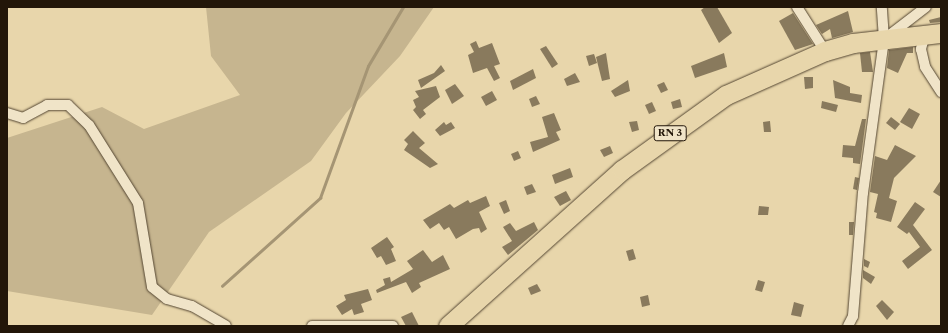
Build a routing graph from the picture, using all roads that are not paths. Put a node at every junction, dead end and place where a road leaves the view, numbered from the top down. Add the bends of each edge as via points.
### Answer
1 (797, 7) edge
2 (882, 7) edge
3 (926, 7) edge
4 (933, 33) edge
5 (884, 39) junction
6 (825, 51) junction
7 (941, 92) edge
8 (7, 113) edge
9 (226, 326) edge
10 (312, 326) edge
11 (393, 326) edge
12 (448, 326) edge
13 (848, 326) edge

1 - 6 street
2 - 5 street
3 - 5 street
4 - 5 highway, RN 3
4 - 7 street via 921,49 925,67
5 - 6 highway, RN 3
5 - 13 street via 863,193 853,316
6 - 12 highway, RN 3 via 726,95 657,142
8 - 9 street via 23,118 47,104 68,105 89,125 138,203 152,287 167,299 192,306
10 - 11 street

